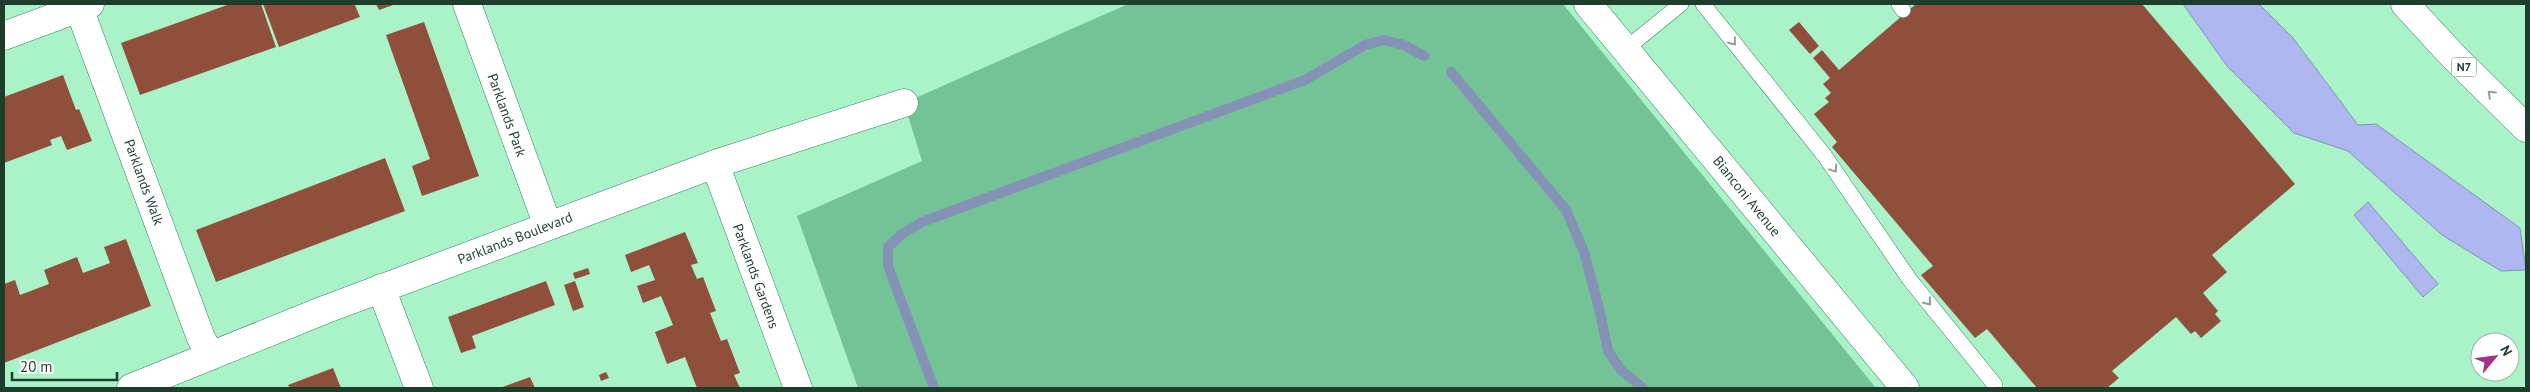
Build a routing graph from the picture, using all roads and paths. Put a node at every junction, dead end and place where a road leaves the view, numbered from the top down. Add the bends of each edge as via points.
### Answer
1 (466, 4) edge
2 (1588, 4) edge
3 (1682, 4) edge
4 (1703, 4) edge
5 (2405, 4) edge
6 (85, 6) edge
7 (4, 36) edge
8 (1627, 48) junction
9 (904, 103) dead end
10 (2526, 128) edge
11 (715, 164) junction
12 (548, 226) junction
13 (381, 288) junction
14 (211, 356) junction
15 (131, 388) edge
16 (419, 388) edge
17 (798, 388) edge
18 (1905, 388) edge
19 (1994, 388) edge

1 - 12 main road, Parklands Park
2 - 8 main road, Bianconi Avenue
3 - 8 lane
4 -> 19 lane via 1824,155 1910,280 1995,385
10 -> 5 main road, N7
6 - 7 main road
6 - 14 main road, Parklands Walk via 199,331
8 - 18 main road, Bianconi Avenue
9 - 11 main road, Parklands Boulevard
11 - 12 main road, Parklands Boulevard
11 - 17 main road, Parklands Gardens
12 - 13 main road, Parklands Boulevard
13 - 14 main road, Parklands Boulevard
13 - 16 main road
14 - 15 main road, Parklands Boulevard

